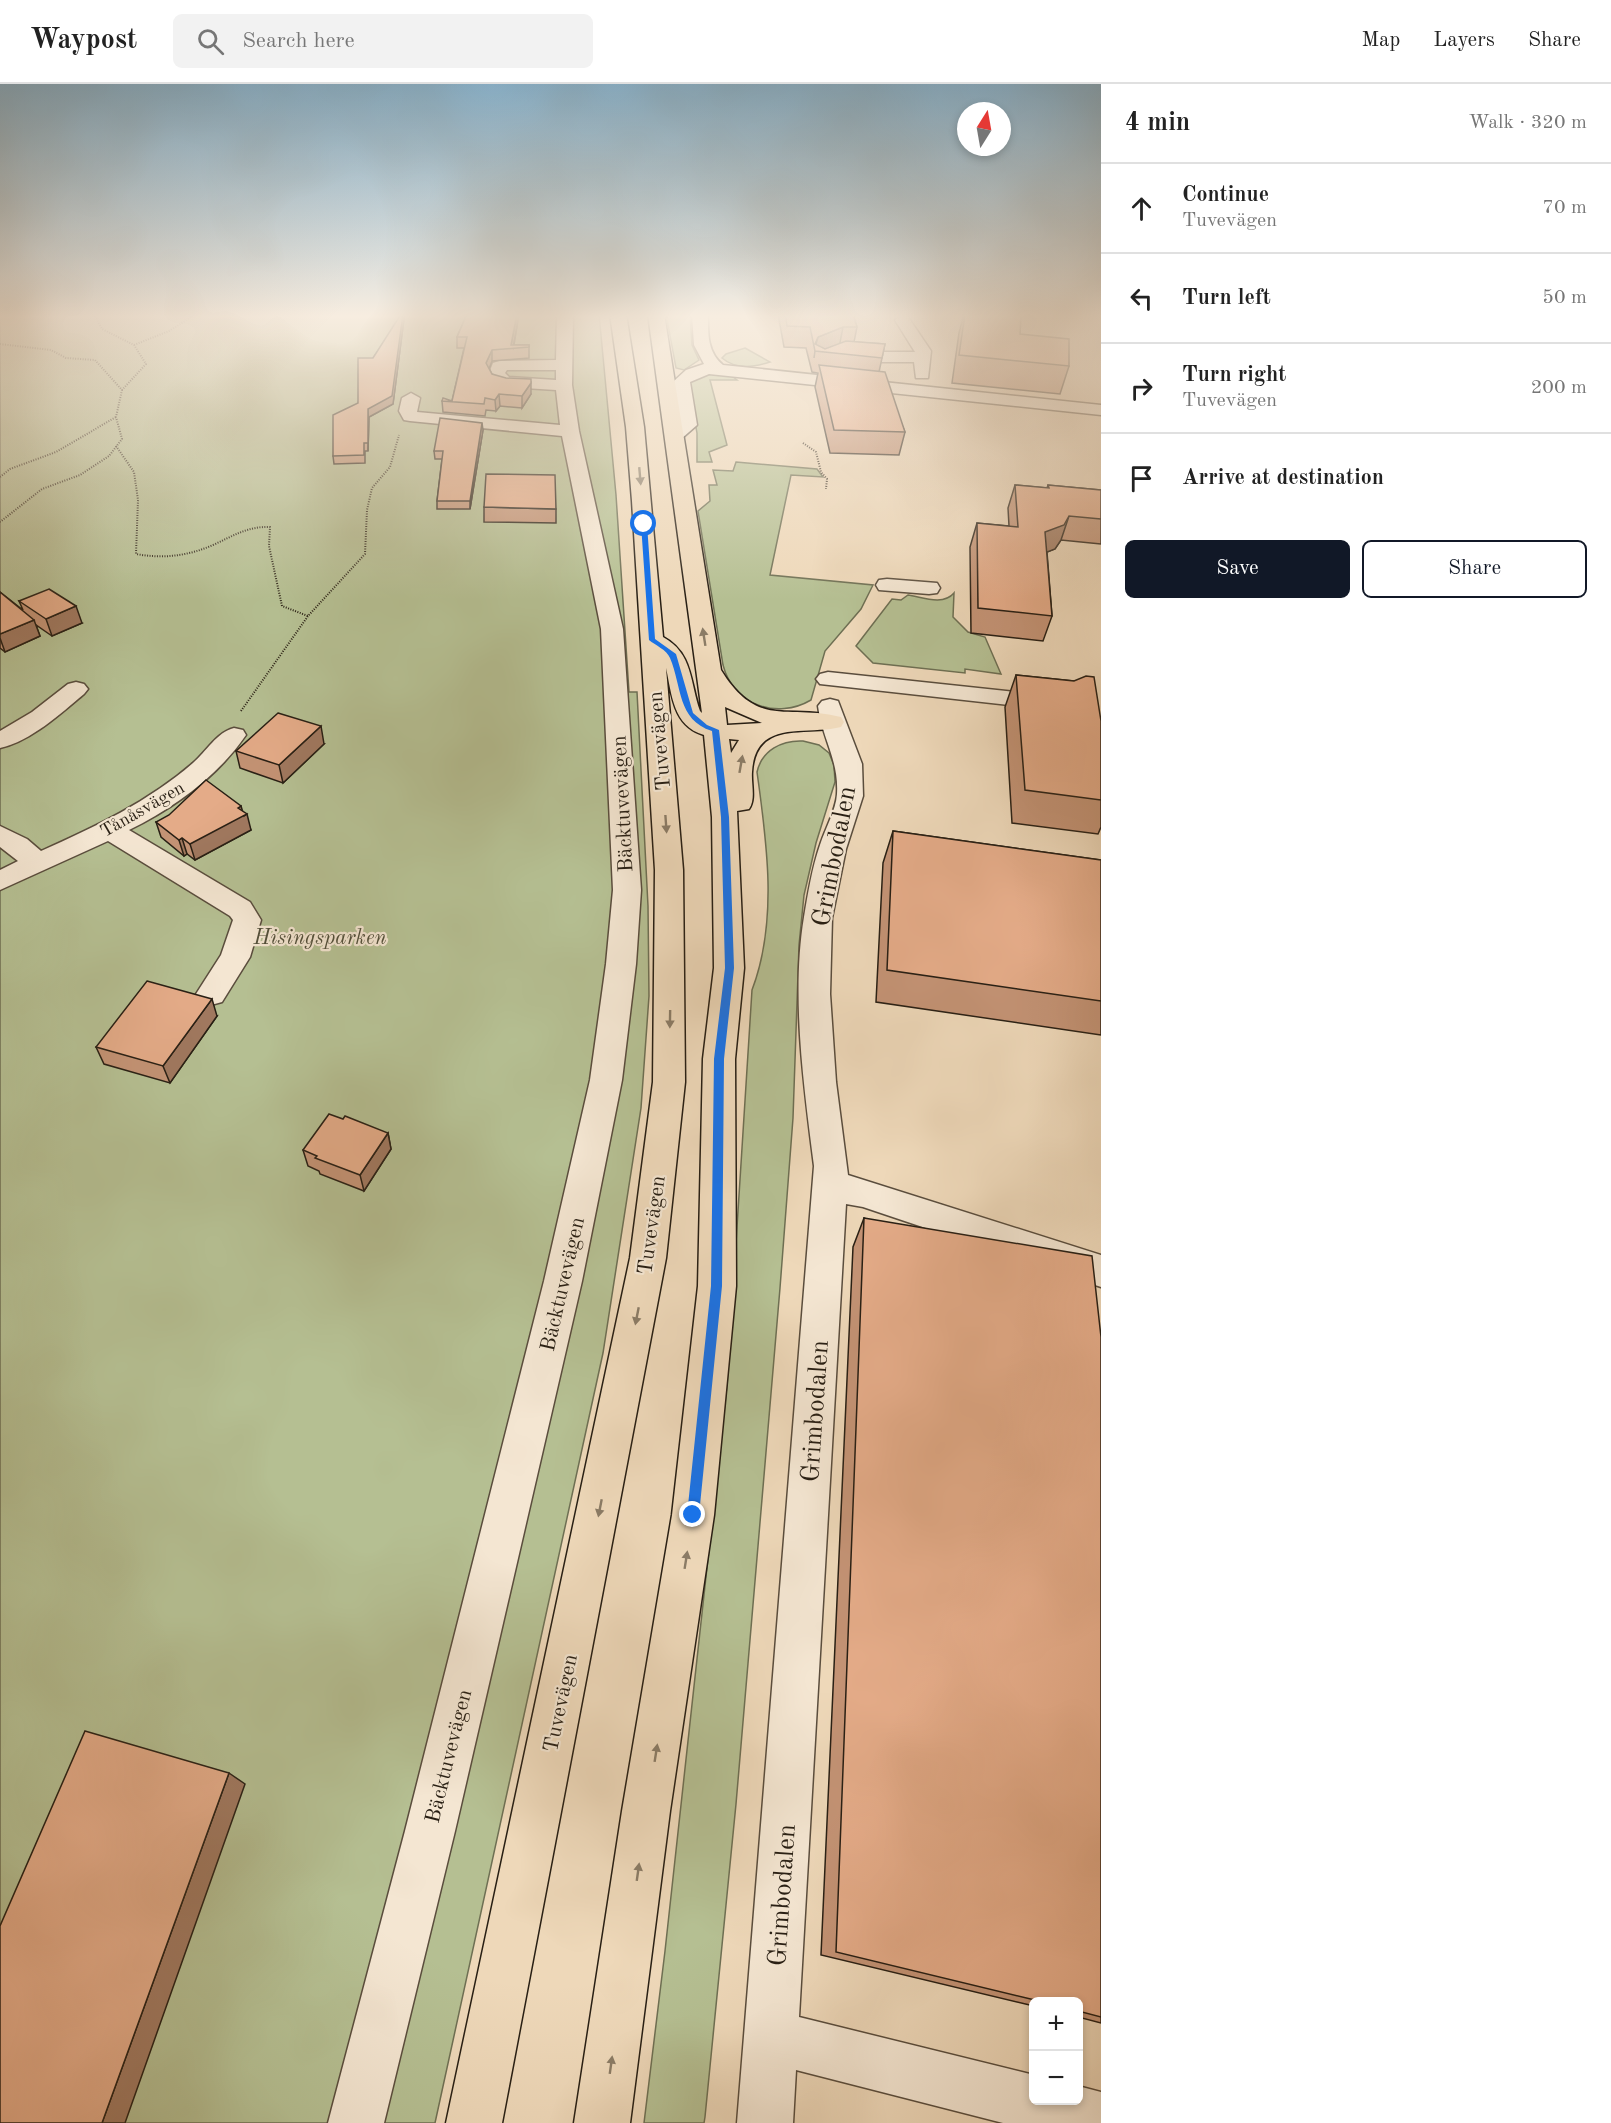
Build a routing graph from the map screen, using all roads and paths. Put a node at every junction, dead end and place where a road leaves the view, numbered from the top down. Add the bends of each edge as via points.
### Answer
1 (118, 409) edge
2 (409, 409) edge
3 (420, 409) edge
4 (567, 409) edge
5 (632, 409) edge
6 (671, 409) edge
7 (686, 409) edge
8 (116, 417) junction
9 (570, 431) junction
10 (675, 435) junction
11 (803, 443) dead end
12 (116, 446) junction
13 (0, 477) edge
14 (826, 489) dead end
15 (0, 522) edge
16 (887, 585) dead end
17 (929, 588) dead end
18 (308, 616) junction
19 (652, 640) junction
20 (709, 670) junction
21 (828, 679) dead end
22 (76, 689) dead end
23 (1061, 704) edge
24 (821, 717) junction
25 (716, 730) junction
26 (761, 732) junction
27 (234, 735) joint
28 (0, 741) edge
29 (109, 830) junction
30 (0, 835) edge
31 (37, 863) junction
32 (0, 881) edge
33 (729, 968) junction
34 (211, 994) dead end
35 (829, 1186) junction
36 (1101, 1271) edge
37 (771, 2037) junction
38 (1101, 2120) edge
39 (356, 2123) edge
40 (474, 2123) edge
41 (602, 2123) edge
42 (765, 2123) edge

1 - 8 path
2 - 18 path via 390,467 372,488 365,554
3 - 9 street via 504,427
4 - 9 street, Bäcktuvevägen
5 -> 19 main road, Tuvevägen
6 - 10 main road
7 - 10 street via 688,425
8 - 12 path via 122,439
8 - 13 path via 56,452 10,469
9 - 39 street, Bäcktuvevägen via 612,629 627,890 606,1080 563,1281
20 -> 10 main road
11 - 14 path via 816,452 827,479
12 - 15 path via 109,456 80,475 42,489
12 - 18 path via 134,472 138,500 135,554 157,558 186,555 253,525 270,527 269,546 282,606
16 - 17 street
18 - 27 path via 242,706
19 - 25 main road via 672,654 689,714
19 -> 40 main road, Tuvevägen via 669,870 671,965 669,1082 648,1258
20 - 24 main road via 730,700 742,708
20 - 25 main road
21 - 23 street
22 - 28 street
24 - 26 main road
24 - 35 street, Grimbodalen via 849,764 850,796 832,849 818,918 815,994 820,1082 831,1166
25 - 26 main road
25 - 33 main road via 725,817
33 -> 26 main road via 744,915 740,770 745,745
27 - 29 street, Tånåsvägen via 191,780
29 - 31 street, Tånåsvägen
29 - 34 street via 240,909 247,920 236,957
30 - 31 street
31 - 32 street, Tånåsvägen
41 -> 33 main road via 693,1515 706,1400 717,1286 719,1059
35 - 36 street via 863,1192
35 - 37 street, Grimbodalen
37 - 38 street
37 - 42 street, Grimbodalen

